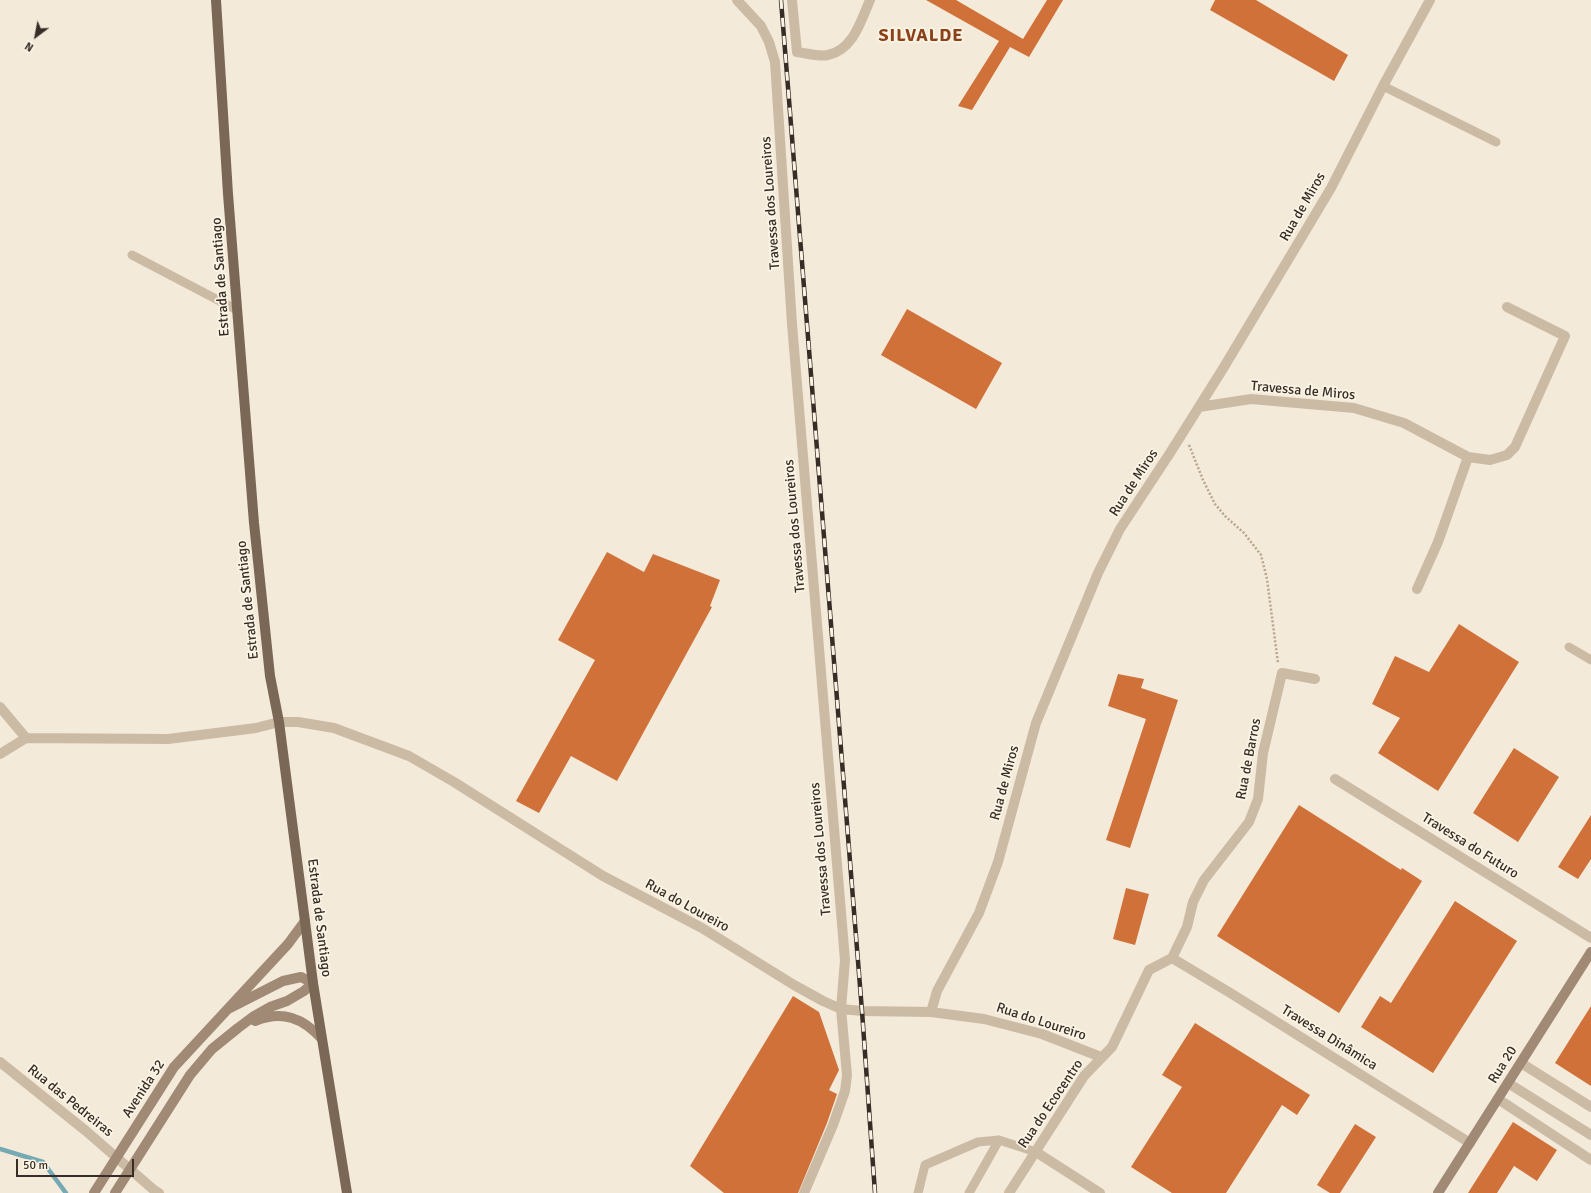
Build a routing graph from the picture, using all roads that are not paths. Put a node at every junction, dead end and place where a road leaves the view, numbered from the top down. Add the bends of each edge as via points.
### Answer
1 (216, 0) edge
2 (737, 0) edge
3 (792, 0) edge
4 (870, 0) edge
5 (1430, 0) edge
6 (1383, 86) junction
7 (1496, 142) dead end
8 (132, 255) dead end
9 (1507, 307) dead end
10 (237, 310) junction
11 (1199, 407) junction
12 (1468, 457) junction
13 (1417, 589) dead end
14 (1569, 647) dead end
15 (1591, 660) edge
16 (1315, 679) dead end
17 (0, 706) edge
18 (279, 722) junction
19 (26, 738) junction
20 (0, 754) edge
21 (1335, 778) dead end
22 (305, 921) junction
23 (1591, 938) edge
24 (1591, 952) edge
25 (1172, 958) junction
26 (313, 983) junction
27 (841, 1008) junction
28 (228, 1009) junction
29 (931, 1012) junction
30 (238, 1028) junction
31 (322, 1039) junction
32 (1101, 1057) junction
33 (0, 1062) edge
34 (1521, 1063) junction
35 (1508, 1083) junction
36 (1498, 1099) junction
37 (1591, 1107) edge
38 (1591, 1135) edge
39 (999, 1140) junction
40 (1470, 1143) junction
41 (1036, 1152) junction
42 (116, 1158) junction
43 (1591, 1160) edge
44 (130, 1169) junction
45 (94, 1193) edge
46 (115, 1193) edge
47 (159, 1193) edge
48 (347, 1193) edge
49 (804, 1193) edge
50 (918, 1193) edge
51 (969, 1193) edge
52 (1009, 1193) edge
53 (1100, 1193) edge
54 (1438, 1193) edge

1 - 10 main road, Estrada de Santiago
2 - 27 street, Travessa dos Loureiros via 761,26 775,62 793,332 845,960
3 - 4 street via 797,52 827,56 841,51 853,38
5 - 6 street, Rua de Miros
6 - 7 lane
6 - 11 street, Rua de Miros via 1331,188
8 - 10 lane
9 - 12 street, Travessa de Miros via 1565,336 1516,447 1507,455 1490,460
10 - 18 main road, Estrada de Santiago via 254,523 270,676
11 - 12 street, Travessa de Miros via 1251,399 1354,408 1404,423
11 - 29 street, Rua de Miros via 1120,529 1098,573 1036,723 998,862 979,913 937,991
12 - 13 street via 1438,542
14 - 15 lane
16 - 25 street, Rua de Barros via 1282,673 1263,753 1258,799 1249,822 1204,880
17 - 19 street
18 - 19 street, Rua do Loureiro via 256,728 168,739
18 - 22 main road, Estrada de Santiago
18 - 27 street, Rua do Loureiro via 298,722 334,728 409,756 603,876 702,928 794,985
19 - 20 street
21 - 23 street, Travessa do Futuro
22 - 26 main road, Estrada de Santiago
22 - 28 main road, Avenida 32 via 288,944
24 - 34 main road, Rua 20
25 - 32 street, Rua do Ecocentro via 1149,970 1112,1047
25 - 40 street, Travessa Dinâmica
26 - 28 main road, Avenida 32 via 301,977 283,981
26 - 30 main road via 304,991 270,1007
26 - 31 main road, Estrada de Santiago
27 - 29 street, Rua do Loureiro via 862,1011
27 - 49 street, Travessa dos Loureiros via 847,1075 845,1091
28 - 42 main road, Avenida 32 via 174,1067
29 - 32 street, Rua do Loureiro via 984,1019 1042,1034
30 - 31 main road via 264,1017 282,1016 296,1018 313,1029
30 - 44 main road via 212,1050 190,1075
31 - 48 main road, Estrada de Santiago
32 - 41 street, Rua do Ecocentro via 1084,1076
33 - 42 street, Rua das Pedreiras
34 - 35 main road, Rua 20
34 - 37 street
35 - 36 main road, Rua 20
35 - 38 street
36 - 40 main road, Rua 20
36 - 43 street
39 - 41 lane
39 - 50 lane via 978,1142 925,1165
39 - 51 lane
40 - 54 main road, Rua 20
41 - 52 street, Rua do Ecocentro
41 - 53 street
42 - 44 street, Rua das Pedreiras
42 - 45 main road, Avenida 32
44 - 46 main road
44 - 47 street, Rua das Pedreiras

